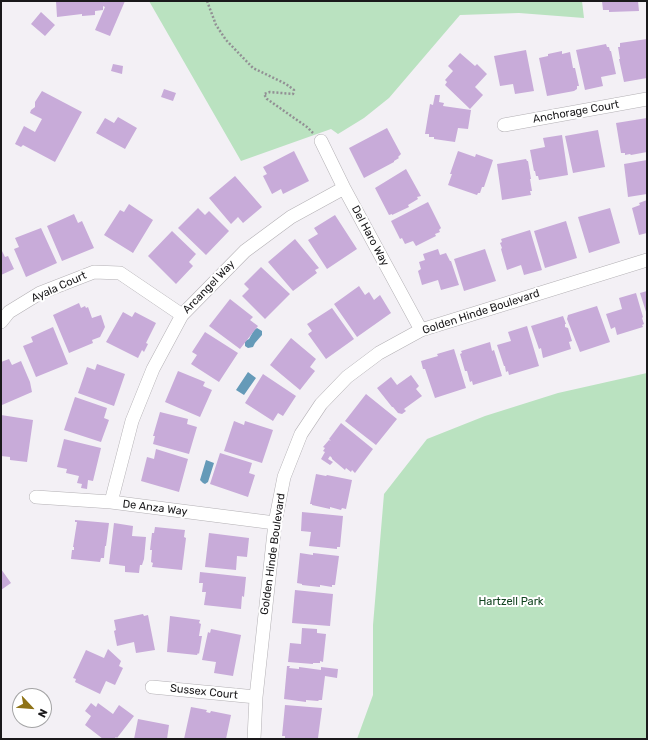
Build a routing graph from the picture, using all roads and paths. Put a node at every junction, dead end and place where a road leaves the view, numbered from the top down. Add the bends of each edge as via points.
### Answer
1 (206, 1) edge
2 (647, 99) edge
3 (504, 125) dead end
4 (321, 140) joint
5 (344, 188) junction
6 (647, 260) edge
7 (182, 315) junction
8 (1, 322) edge
9 (421, 330) junction
10 (36, 497) dead end
11 (111, 502) junction
12 (275, 523) junction
13 (152, 687) dead end
14 (256, 697) junction
15 (254, 739) edge

1 - 4 path via 216,25 226,40 253,68 294,90 293,94 264,94 267,99
2 - 3 street, Anchorage Court
4 - 5 street, Del Haro Way
5 - 7 street, Arcangel Way via 291,217 245,251
5 - 9 street, Del Haro Way
6 - 9 street, Golden Hinde Boulevard
7 - 8 street, Ayala Court via 120,272 94,272 40,293 9,312
7 - 11 street, Arcangel Way via 153,369 132,421
9 - 12 street, Golden Hinde Boulevard via 379,353 347,377 321,404 301,434 284,477
10 - 11 street, De Anza Way
11 - 12 street, De Anza Way
12 - 14 street, Golden Hinde Boulevard
13 - 14 street, Sussex Court
14 - 15 street, Golden Hinde Boulevard

